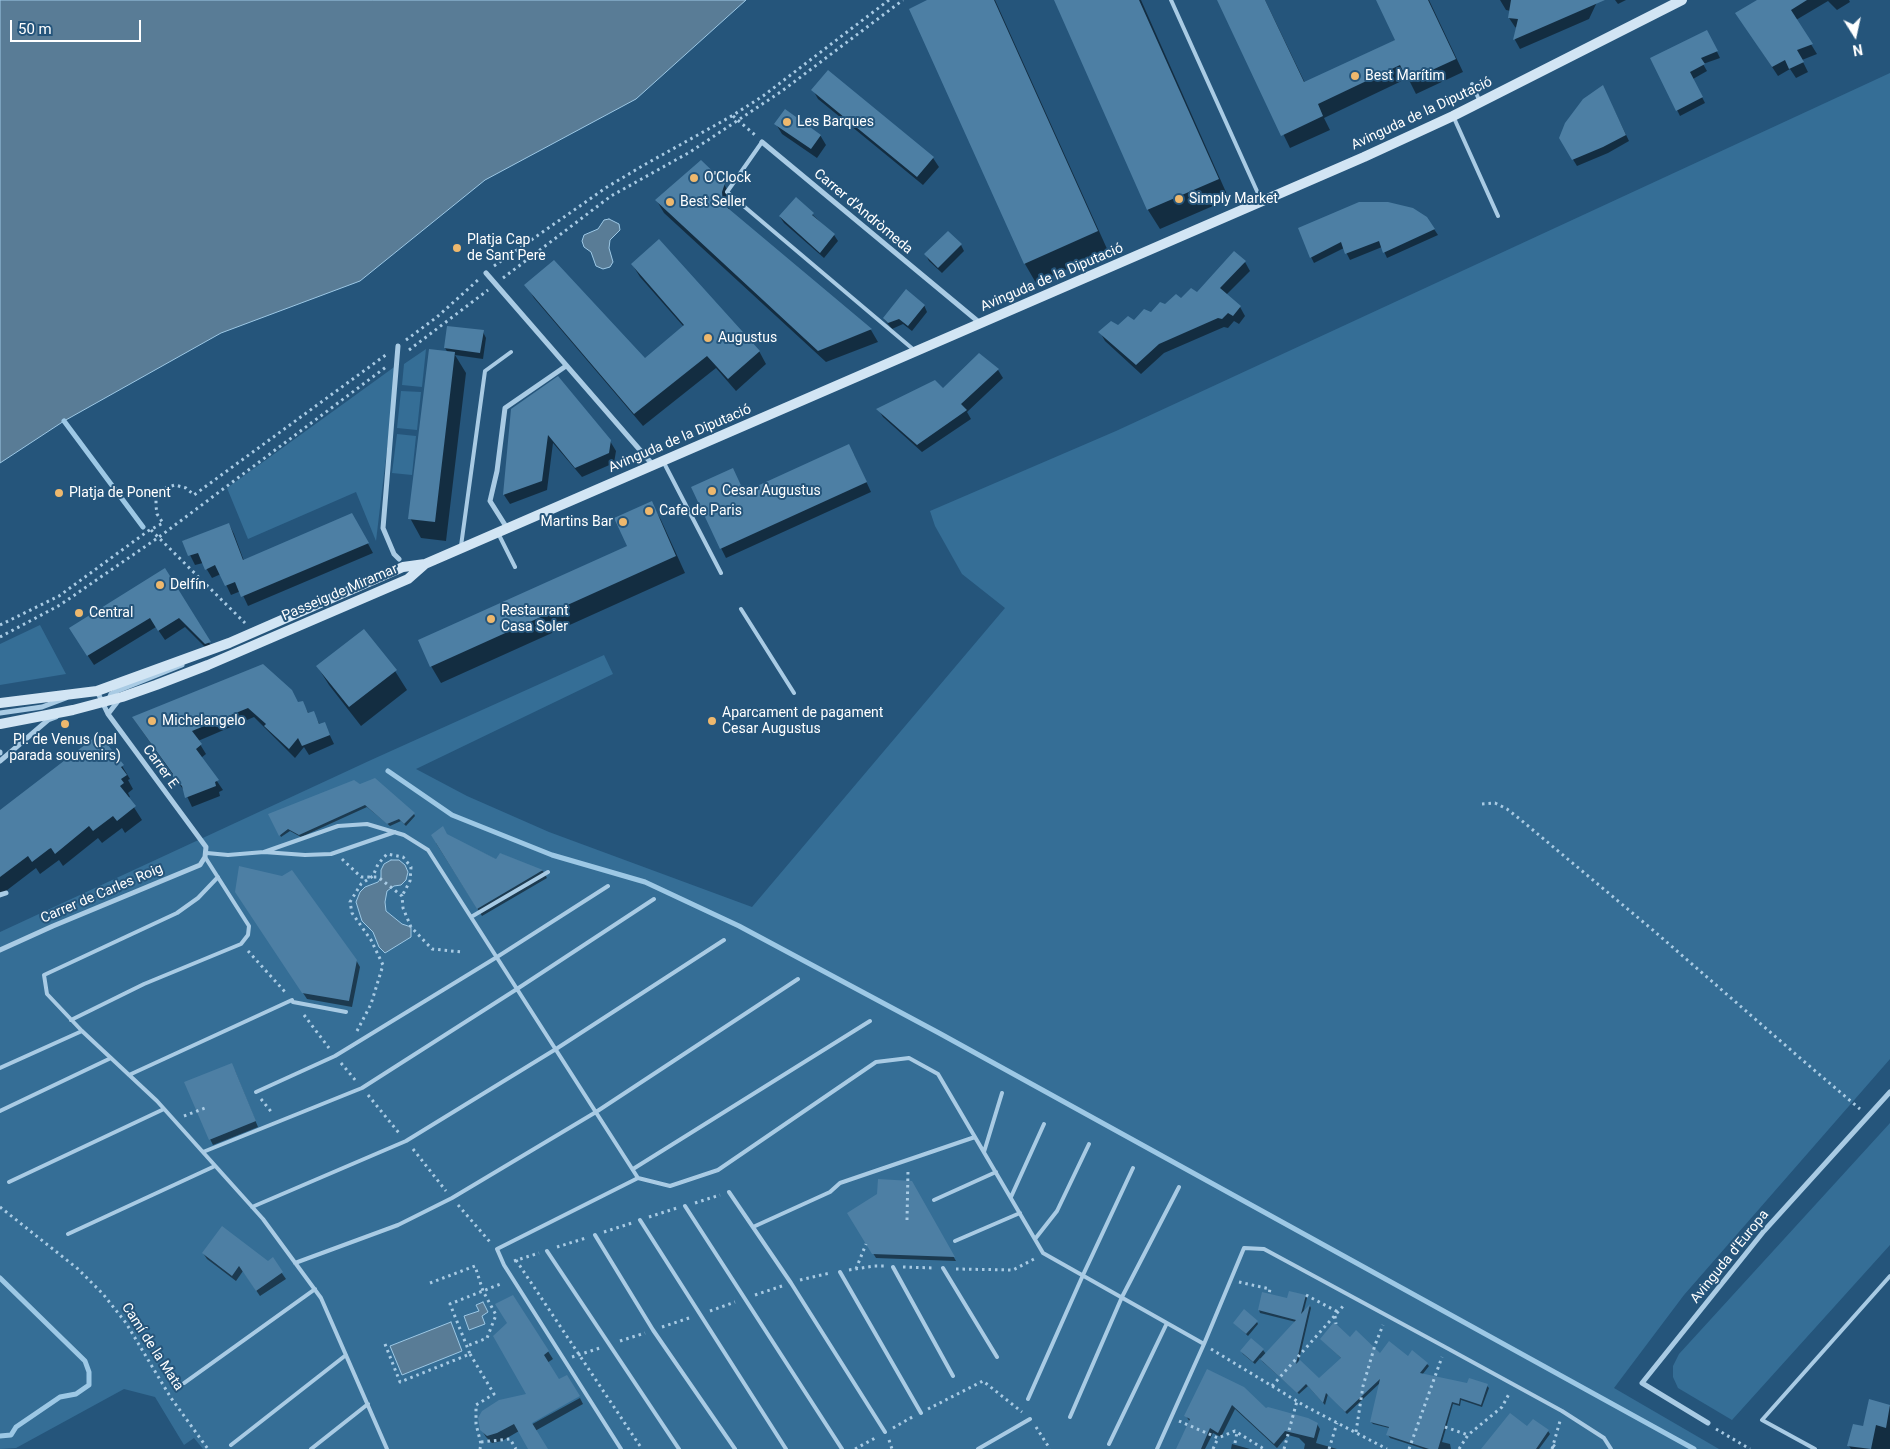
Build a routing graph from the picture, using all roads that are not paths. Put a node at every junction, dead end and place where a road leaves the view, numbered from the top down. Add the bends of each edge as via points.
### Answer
1 (1171, 0) edge
2 (1682, 0) edge
3 (1472, 84) dead end
4 (1480, 102) junction
5 (1453, 116) junction
6 (762, 142) joint
7 (1262, 202) junction
8 (1498, 216) dead end
9 (486, 273) road end
10 (980, 324) junction
11 (398, 346) road end
12 (511, 352) dead end
13 (915, 352) junction
14 (566, 366) junction
15 (663, 461) junction
16 (653, 465) junction
17 (503, 531) junction
18 (461, 548) junction
19 (399, 560) dead end
20 (425, 564) junction
21 (515, 568) dead end
22 (721, 573) dead end
23 (742, 609) dead end
24 (230, 643) junction
25 (97, 691) junction
26 (76, 693) junction
27 (794, 693) dead end
28 (122, 697) junction
29 (106, 702) junction
30 (0, 703) edge
31 (92, 705) junction
32 (72, 710) junction
33 (0, 713) edge
34 (108, 714) junction
35 (0, 724) edge
36 (0, 761) edge
37 (394, 832) junction
38 (264, 852) junction
39 (206, 855) junction
40 (548, 872) dead end
41 (218, 877) junction
42 (608, 886) dead end
43 (6, 893) dead end
44 (0, 895) edge
45 (654, 899) dead end
46 (471, 917) junction
47 (724, 940) dead end
48 (0, 950) edge
49 (497, 957) junction
50 (798, 979) dead end
51 (517, 989) junction
52 (346, 1012) dead end
53 (71, 1020) junction
54 (870, 1020) dead end
55 (82, 1030) junction
56 (556, 1049) junction
57 (111, 1058) junction
58 (0, 1068) edge
59 (128, 1074) junction
60 (256, 1092) road end
61 (1890, 1092) edge
62 (1002, 1094) dead end
63 (164, 1109) junction
64 (0, 1111) edge
65 (596, 1112) junction
66 (1044, 1124) dead end
67 (975, 1137) junction
68 (1089, 1144) dead end
69 (203, 1152) junction
70 (984, 1152) junction
71 (215, 1166) junction
72 (1134, 1168) dead end
73 (633, 1169) junction
74 (996, 1172) junction
75 (638, 1178) junction
76 (9, 1182) dead end
77 (1178, 1187) dead end
78 (728, 1192) road end
79 (1010, 1197) junction
80 (934, 1200) dead end
81 (685, 1206) road end
82 (252, 1207) junction
83 (1020, 1214) junction
84 (640, 1220) road end
85 (753, 1227) junction
86 (68, 1234) dead end
87 (595, 1235) road end
88 (1035, 1239) junction
89 (955, 1241) dead end
90 (547, 1251) road end
91 (295, 1263) junction
92 (893, 1267) dead end
93 (943, 1268) dead end
94 (840, 1272) dead end
95 (1082, 1275) junction
96 (1890, 1276) edge
97 (315, 1290) junction
98 (1122, 1297) junction
99 (1167, 1323) junction
100 (1204, 1344) junction
101 (346, 1355) junction
102 (997, 1357) dead end
103 (953, 1376) dead end
104 (184, 1382) dead end
105 (1028, 1400) dead end
106 (368, 1404) junction
107 (921, 1412) road end
108 (1070, 1417) dead end
109 (1030, 1419) road end
110 (1708, 1423) road end
111 (885, 1432) road end
112 (1109, 1444) dead end
113 (231, 1445) dead end
114 (311, 1449) edge
115 (387, 1449) edge
116 (621, 1449) edge
117 (678, 1449) edge
118 (735, 1449) edge
119 (786, 1449) edge
120 (842, 1449) edge
121 (978, 1449) edge
122 (1157, 1449) edge
123 (1611, 1449) edge
124 (1815, 1449) edge

1 - 7 lane
2 - 4 street, Avinguda de la Diputació
3 - 4 lane
4 - 5 street, Avinguda de la Diputació
5 - 7 street, Avinguda de la Diputació
5 - 8 lane
6 - 10 street, Carrer d'Andròmeda
6 - 13 lane via 727,192
7 - 10 street, Avinguda de la Diputació
9 - 14 street
10 - 13 street, Avinguda de la Diputació
11 - 19 street via 383,528
12 - 18 lane via 484,371
13 - 15 street, Avinguda de la Diputació
14 - 16 street
14 - 17 street via 505,408 490,501
15 - 16 street, Avinguda de la Diputació
15 - 22 lane
16 - 17 street, Avinguda de la Diputació
17 - 18 street, Avinguda de la Diputació
17 - 21 lane
18 - 20 street, Avinguda de la Diputació
20 - 24 street, Passeig de Miramar via 403,567
20 - 28 street, Passeig de Miramar via 408,580 208,665
23 - 27 lane
24 - 25 street, Passeig de Miramar
24 - 29 street, Passeig de Miramar via 117,691
25 - 26 street, Passeig de Miramar
25 - 29 street
26 - 30 street, Passeig de Miramar
26 - 33 street, Passeig de Miramar via 42,707
28 - 29 street, Passeig de Miramar
28 - 34 street
29 - 31 street, Passeig de Miramar
29 - 34 street
31 - 32 street, Passeig de Miramar
31 - 34 street
32 - 35 street, Passeig de Miramar
32 - 36 street, Passeig de Miramar via 48,720
34 - 39 street, Carrer E via 206,847
37 - 38 lane via 334,852 305,855
37 - 38 lane via 367,824 338,826
37 - 46 lane via 428,850
38 - 39 lane
39 - 41 lane
39 - 48 street, Carrer de Carles Roig via 200,865
40 - 46 lane
41 - 53 lane via 198,898 177,913 44,975 47,994
41 - 53 lane via 249,926 241,944 144,984
42 - 49 lane
43 - 44 street
45 - 51 lane
46 - 49 lane
47 - 56 lane
49 - 51 lane
49 - 60 lane via 335,1056
50 - 65 lane
51 - 56 lane
51 - 69 lane via 362,1088
52 - 59 lane via 293,1001
53 - 55 lane
54 - 73 lane
55 - 57 lane
55 - 58 lane
56 - 65 lane
56 - 82 lane via 406,1141
57 - 59 lane
57 - 64 lane
59 - 63 lane
61 - 110 street, Avinguda d'Europa via 1764,1231 1642,1383
62 - 70 lane
63 - 69 lane
63 - 76 lane
65 - 73 lane
65 - 91 lane via 452,1198 398,1225
66 - 79 lane
67 - 70 lane
67 - 75 lane via 938,1074 909,1058 876,1062 718,1170 670,1186
67 - 85 lane via 840,1183 830,1192
68 - 88 lane via 1057,1211
69 - 71 lane
70 - 74 lane
71 - 82 lane
71 - 86 lane
72 - 95 lane
73 - 75 lane
74 - 79 lane
74 - 80 lane
75 - 116 lane via 497,1249
77 - 98 lane
78 - 85 lane
79 - 83 lane
81 - 120 lane
82 - 91 lane
83 - 88 lane
83 - 89 lane
84 - 119 lane
85 - 111 lane
87 - 118 lane via 653,1330
88 - 95 lane via 1043,1252
90 - 117 lane
91 - 97 lane
92 - 103 lane
93 - 102 lane
94 - 107 lane
95 - 98 lane
95 - 105 lane
96 - 124 lane via 1762,1420
97 - 101 lane
97 - 104 lane
98 - 99 lane
98 - 108 lane
99 - 100 lane
99 - 112 lane
100 - 122 lane
100 - 123 lane via 1244,1248 1264,1249 1562,1411 1604,1438
101 - 106 lane
101 - 113 lane
106 - 114 lane
106 - 115 lane
109 - 121 lane

